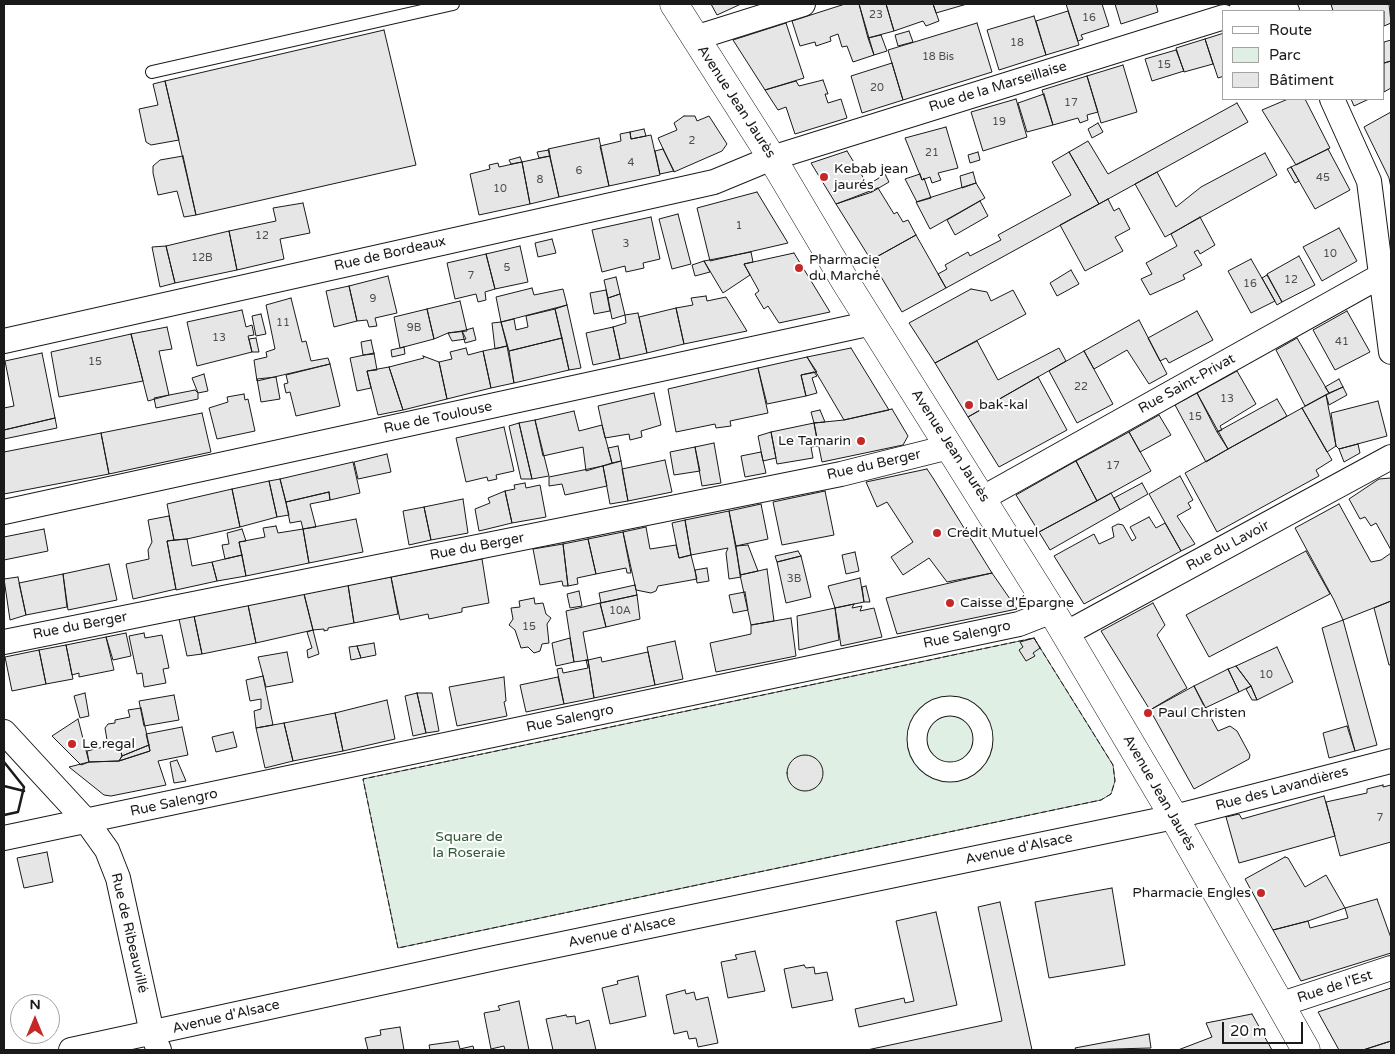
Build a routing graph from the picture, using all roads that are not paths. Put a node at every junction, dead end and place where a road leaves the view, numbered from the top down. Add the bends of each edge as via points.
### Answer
1 (453, 4) edge
2 (674, 4) edge
3 (803, 4) edge
4 (1264, 4) edge
5 (1244, 10) edge
6 (1222, 18) edge
7 (695, 38) junction
8 (152, 72) dead end
9 (1332, 100) edge
10 (772, 158) junction
11 (1387, 273) edge
12 (872, 323) junction
13 (4, 341) edge
14 (1391, 352) edge
15 (949, 447) junction
16 (1391, 457) edge
17 (983, 498) junction
18 (4, 512) edge
19 (1059, 623) junction
20 (4, 642) edge
21 (4, 732) edge
22 (1391, 761) edge
23 (1174, 817) junction
24 (87, 822) junction
25 (4, 838) edge
26 (1391, 968) edge
27 (1280, 1005) junction
28 (155, 1042) edge
29 (71, 1050) edge
30 (1306, 1050) edge

1 - 8 lane
2 - 7 main road, Avenue Jean Jaurès
3 - 7 street
4 - 5 street
6 - 10 street, Rue de la Marseillaise
7 - 10 main road, Avenue Jean Jaurès
9 - 11 street via 1369,181
10 - 12 main road, Avenue Jean Jaurès
10 - 13 street, Rue de Bordeaux via 714,182
11 - 14 street
11 - 17 street, Rue Saint-Privat
12 - 15 main road, Avenue Jean Jaurès
12 - 18 street, Rue de Toulouse
15 - 17 main road, Avenue Jean Jaurès
15 - 20 street, Rue du Berger via 841,474
16 - 19 street, Rue du Lavoir
17 - 19 main road, Avenue Jean Jaurès
19 - 23 main road, Avenue Jean Jaurès
19 - 24 street, Rue Salengro via 1019,624
21 - 24 street, Rue de Ribeauvillé
22 - 23 street, Rue des Lavandières
23 - 27 main road, Avenue Jean Jaurès
23 - 28 street, Avenue d'Alsace via 505,956
24 - 25 street, Rue Salengro
24 - 28 street, Rue de Ribeauvillé via 107,850 118,878
26 - 27 street, Rue de l'Est
27 - 30 main road, Avenue Jean Jaurès
28 - 29 street, Avenue d'Alsace

